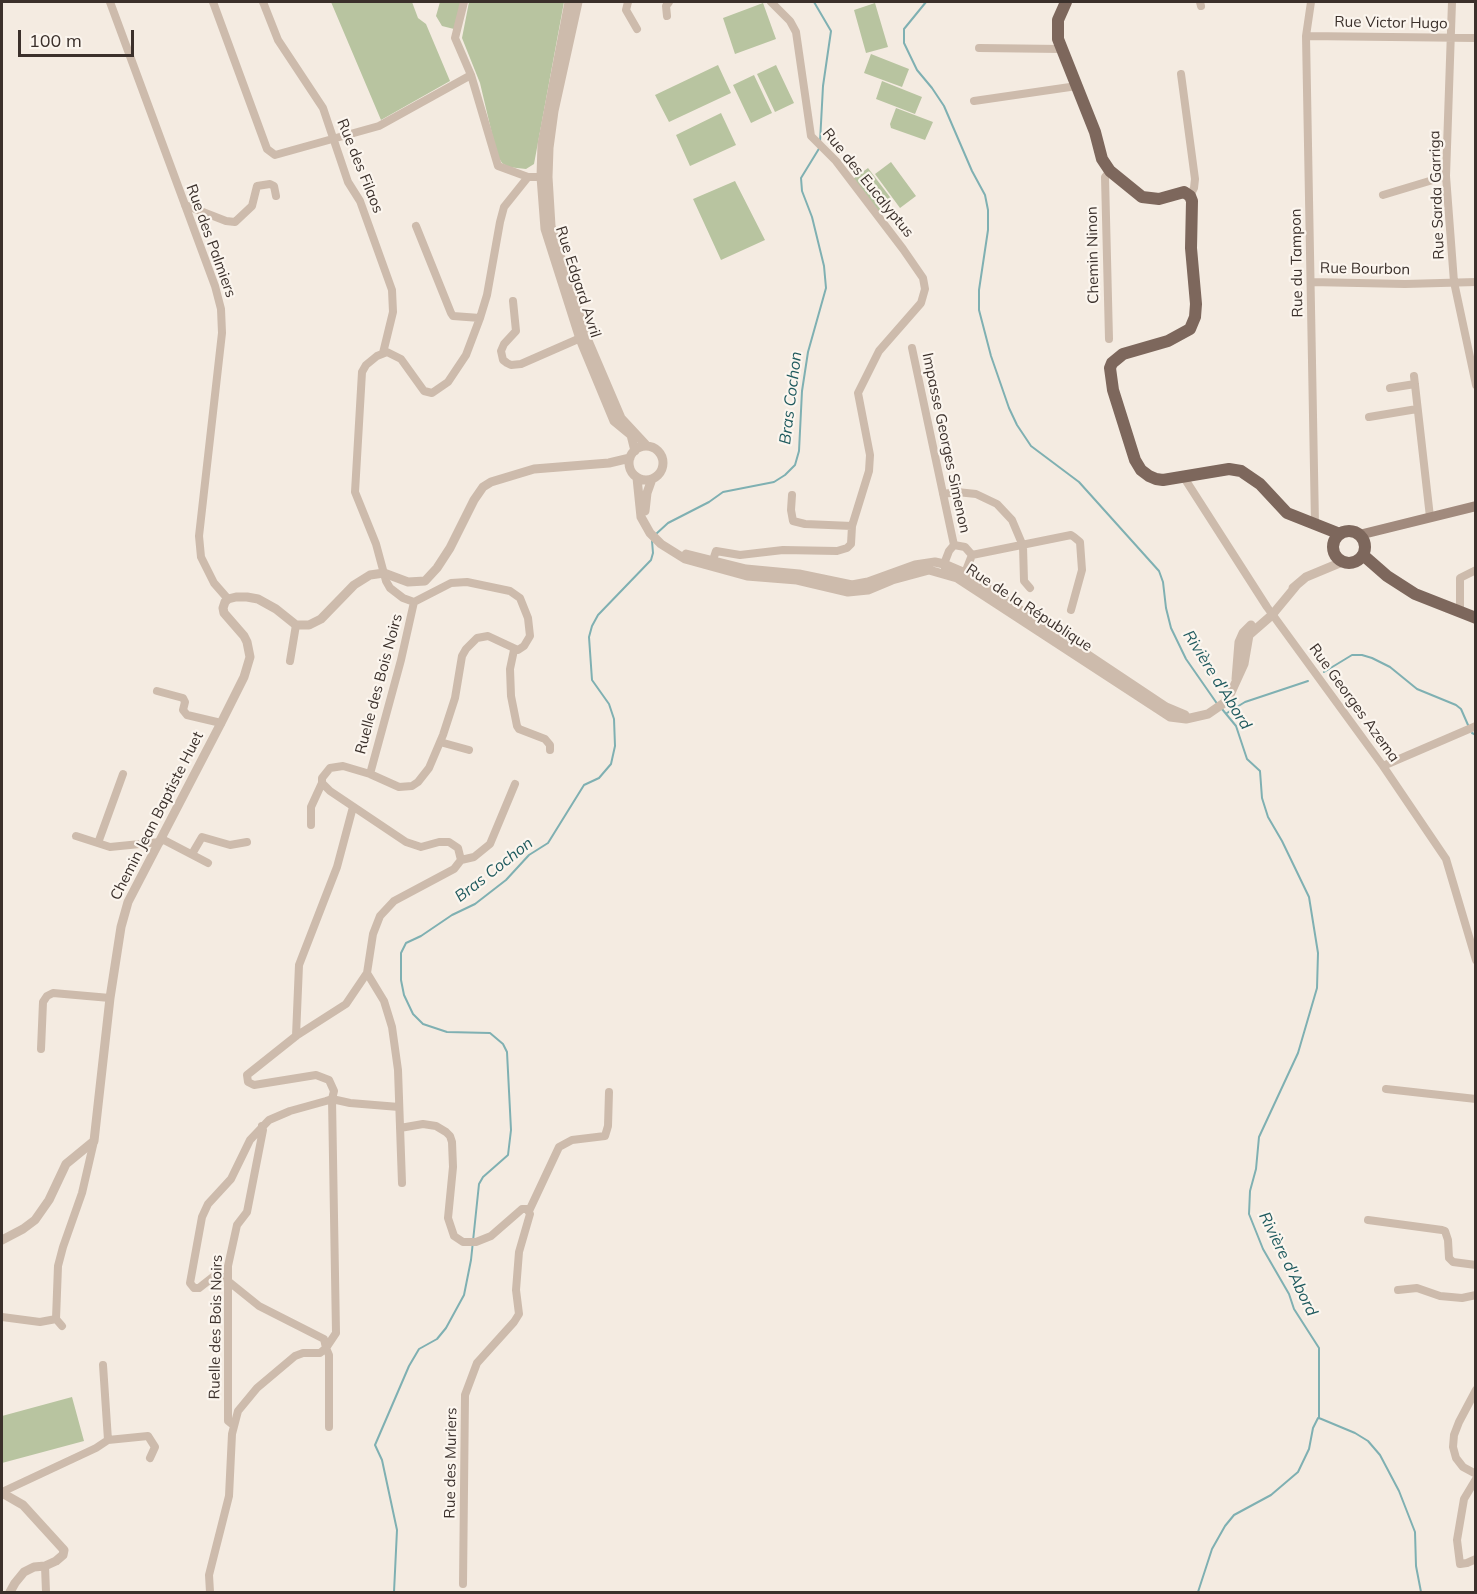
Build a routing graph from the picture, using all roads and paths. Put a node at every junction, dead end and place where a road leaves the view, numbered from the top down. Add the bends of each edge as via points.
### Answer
1 (110, 2) edge
2 (213, 2) edge
3 (263, 2) edge
4 (464, 2) edge
5 (569, 2) edge
6 (578, 2) edge
7 (628, 2) edge
8 (669, 2) edge
9 (771, 2) edge
10 (1066, 2) edge
11 (1311, 2) edge
12 (1452, 2) edge
13 (667, 16) dead end
14 (637, 29) dead end
15 (1305, 36) junction
16 (1450, 37) junction
17 (1476, 38) edge
18 (979, 48) dead end
19 (1061, 49) junction
20 (1181, 74) dead end
21 (471, 75) junction
22 (1077, 86) junction
23 (974, 101) dead end
24 (332, 139) junction
25 (1110, 171) junction
26 (1446, 176) junction
27 (528, 177) junction
28 (544, 177) junction
29 (1383, 195) dead end
30 (276, 196) dead end
31 (1190, 196) junction
32 (185, 205) junction
33 (416, 226) dead end
34 (1311, 282) junction
35 (1454, 282) junction
36 (1476, 282) edge
37 (513, 301) dead end
38 (480, 318) junction
39 (583, 337) junction
40 (1109, 339) dead end
41 (912, 348) dead end
42 (383, 353) junction
43 (1476, 385) edge
44 (1390, 388) dead end
45 (1418, 410) junction
46 (1369, 417) dead end
47 (647, 446) junction
48 (633, 454) junction
49 (609, 463) junction
50 (634, 474) junction
51 (1183, 476) junction
52 (652, 479) junction
53 (943, 494) junction
54 (792, 495) dead end
55 (1476, 506) edge
56 (1430, 517) junction
57 (1315, 524) junction
58 (852, 526) junction
59 (647, 528) junction
60 (1335, 535) junction
61 (1364, 536) junction
62 (954, 545) junction
63 (1023, 546) junction
64 (972, 555) junction
65 (1338, 558) junction
66 (1359, 559) junction
67 (711, 563) junction
68 (944, 564) junction
69 (1476, 570) edge
70 (384, 573) junction
71 (947, 574) junction
72 (961, 576) junction
73 (1030, 588) dead end
74 (228, 599) junction
75 (414, 602) junction
76 (1071, 610) dead end
77 (1270, 612) junction
78 (1460, 612) junction
79 (1476, 618) edge
80 (296, 625) junction
81 (514, 650) junction
82 (290, 661) dead end
83 (157, 691) dead end
84 (221, 723) junction
85 (1476, 726) edge
86 (440, 742) junction
87 (469, 750) dead end
88 (550, 750) dead end
89 (1383, 766) junction
90 (123, 774) dead end
91 (370, 774) junction
92 (322, 783) junction
93 (515, 784) dead end
94 (353, 807) junction
95 (311, 825) dead end
96 (76, 836) dead end
97 (161, 840) junction
98 (247, 842) dead end
99 (98, 843) junction
100 (192, 854) junction
101 (460, 860) junction
102 (208, 863) dead end
103 (1476, 960) edge
104 (367, 973) junction
105 (110, 998) junction
106 (296, 1036) junction
107 (41, 1049) dead end
108 (1386, 1089) dead end
109 (609, 1092) dead end
110 (332, 1099) junction
111 (1476, 1099) edge
112 (399, 1107) junction
113 (262, 1126) junction
114 (400, 1128) junction
115 (94, 1141) junction
116 (402, 1184) dead end
117 (529, 1210) junction
118 (1368, 1220) dead end
119 (2, 1240) edge
120 (1476, 1265) edge
121 (229, 1281) junction
122 (1398, 1290) dead end
123 (1476, 1295) edge
124 (2, 1317) edge
125 (56, 1319) junction
126 (62, 1326) dead end
127 (326, 1348) junction
128 (103, 1365) dead end
129 (1476, 1390) edge
130 (233, 1425) junction
131 (329, 1427) dead end
132 (108, 1440) junction
133 (150, 1458) dead end
134 (1476, 1474) edge
135 (1476, 1479) edge
136 (2, 1492) edge
137 (1476, 1559) edge
138 (45, 1566) junction
139 (463, 1584) dead end
140 (10, 1593) edge
141 (46, 1593) edge
142 (210, 1593) edge

1 - 32 street, Rue des Palmiers
2 - 24 street via 267,149 275,155
3 - 24 street, Rue des Filaos via 284,50 318,98
4 - 21 street via 455,38
5 - 28 street, Rue Edgard Avril via 542,144
6 - 28 street, Rue Edgard Avril
7 - 14 street via 626,10
8 - 13 street
9 - 58 street, Rue des Eucalyptus via 796,32 811,136 836,161 903,249 926,289 921,303 879,351 858,393 869,441 869,471
10 - 19 main road via 1057,30
11 - 15 street, Rue du Tampon
12 - 16 street, Rue Sarda Garriga
15 - 16 street, Rue Victor Hugo
15 - 34 street, Rue du Tampon
16 - 17 street, Rue Victor Hugo
16 - 26 street, Rue Sarda Garriga
18 - 19 street
19 - 22 main road
20 - 31 street via 1195,179
21 - 24 street via 379,126
21 - 27 street via 498,166
22 - 23 street
22 - 25 main road via 1102,159
24 - 42 street, Rue des Filaos via 348,182 360,201 392,290 393,312
25 - 31 main road via 1142,197 1159,199 1178,192
25 - 40 street, Chemin Ninon via 1105,177
26 - 29 street
26 - 35 street, Rue Sarda Garriga
27 - 28 street
27 - 38 street via 504,207
28 - 39 street, Rue Edgard Avril via 551,226
30 - 32 street via 274,186 257,186 252,206 235,222
31 - 51 main road via 1196,304 1190,329 1180,336 1123,354 1112,363 1110,375 1141,470 1156,479
32 - 74 street, Rue des Palmiers via 221,309 222,333 199,536 201,557 214,583
33 - 38 street via 453,316
34 - 35 street, Rue Bourbon
34 - 57 street, Rue du Tampon
35 - 36 street, Rue Bourbon
35 - 43 street, Rue Sarda Garriga
37 - 39 street via 516,331 501,351 507,363 521,364
38 - 42 street via 458,370 432,393 424,392 401,359
39 - 47 street, Rue Edgard Avril via 621,418
39 - 48 street, Rue Edgard Avril via 614,422 631,435
41 - 53 street, Impasse Georges Simenon
42 - 70 street via 366,364 360,379 355,492
44 - 45 street via 1414,380
45 - 46 street
45 - 56 street
47 - 48 street
47 - 52 street via 658,451 663,461 661,472
48 - 49 street
48 - 50 street
49 - 50 street
49 - 70 street via 534,469 491,482 474,500 450,548 424,581 408,582
50 - 52 street via 642,480
50 - 59 street, Rue de la République via 641,517
51 - 57 main road via 1229,469 1241,471 1260,484 1287,513
51 - 77 street, Rue Georges Azema
52 - 59 street via 645,501
53 - 62 street, Impasse Georges Simenon
53 - 63 street via 976,494 997,504 1012,520
54 - 58 street via 793,521
55 - 56 main road
56 - 61 main road
57 - 60 main road
58 - 67 street via 851,544 842,550 740,555 716,551
59 - 67 street, Rue de la République via 661,544
60 - 61 main road via 1350,531
60 - 65 main road via 1333,550
61 - 66 main road
62 - 64 street via 965,547
62 - 68 street
63 - 64 street
63 - 73 street via 1023,577
63 - 76 street via 1071,535 1080,542 1082,570
64 - 72 street
65 - 66 main road
65 - 77 street, Rue de la République via 1306,577
66 - 78 main road via 1415,594
67 - 68 street, Rue de la République via 852,585 915,565
67 - 71 street, Rue de la République via 747,576 797,580 848,592 868,590 929,570
68 - 71 street
68 - 72 street, Rue de la République
69 - 78 street via 1460,578
70 - 75 street via 396,594
70 - 80 street via 360,581 317,622
71 - 72 street, Rue de la République
72 - 77 street, Rue de la République via 1166,707 1186,715 1217,710 1229,697 1244,664 1249,635
74 - 80 street via 258,599
74 - 84 street, Chemin Jean Baptiste Huet via 223,605 224,613 248,642 250,657
75 - 81 street via 451,583 466,582 510,591 520,598 531,630 525,646
75 - 91 street, Ruelle des Bois Noirs
77 - 89 street, Rue Georges Azema
78 - 79 main road
80 - 82 street
81 - 86 street via 488,636 477,638 466,649
81 - 88 street via 511,696 517,726 545,739
83 - 84 street via 183,698 187,715
84 - 97 street, Chemin Jean Baptiste Huet
85 - 89 street
86 - 87 street
86 - 91 street via 425,773 412,786 399,787
89 - 103 street, Rue Georges Azema via 1446,859
90 - 99 street
91 - 92 street via 343,766 330,768
92 - 94 street
92 - 95 street via 311,807
93 - 101 street via 490,844 474,857
94 - 101 street via 414,846 449,842 458,848
94 - 106 street via 337,867 299,965
96 - 99 street
97 - 99 street via 115,847
97 - 100 street
97 - 105 street, Chemin Jean Baptiste Huet via 125,912
98 - 100 street via 230,845 202,837
100 - 102 street
101 - 104 street via 454,869 394,901 381,916 373,934
104 - 106 street via 346,1004
104 - 112 street via 384,1001 392,1027
105 - 107 street via 53,993 47,996 43,1002
105 - 115 street, Chemin Jean Baptiste Huet
106 - 110 street via 249,1070 248,1082 254,1085 316,1075 329,1080 334,1091
108 - 111 street
109 - 117 street, Rue des Muriers via 605,1136 572,1140 559,1147
110 - 112 street
110 - 113 street via 290,1111
110 - 127 street via 336,1333
112 - 114 street
113 - 121 street, Ruelle des Bois Noirs via 247,1212 233,1239
113 - 121 street via 250,1140 231,1179 208,1204 202,1217 191,1285 199,1288 216,1276
114 - 116 street
114 - 117 street via 436,1126 450,1136 453,1167 448,1218 454,1236 463,1242 491,1236 522,1209
115 - 119 street via 62,1170 40,1214
115 - 125 street via 58,1266
117 - 139 street, Rue des Muriers via 519,1252 519,1314 477,1363 465,1395
118 - 120 street via 1445,1231 1449,1258
121 - 127 street via 259,1306 324,1340
121 - 130 street, Ruelle des Bois Noirs via 228,1421
122 - 123 street via 1418,1288 1462,1298
124 - 125 street via 40,1322
125 - 126 street
127 - 130 street via 320,1353 295,1356 245,1400
127 - 131 street
128 - 132 street
129 - 134 street via 1459,1422 1453,1447 1462,1467
130 - 142 street via 229,1496 209,1575
132 - 133 street via 148,1436 155,1448
132 - 136 street
135 - 137 street via 1464,1499 1457,1540 1461,1564
136 - 138 street via 23,1505 63,1547 61,1557
138 - 140 street via 29,1569
138 - 141 street

